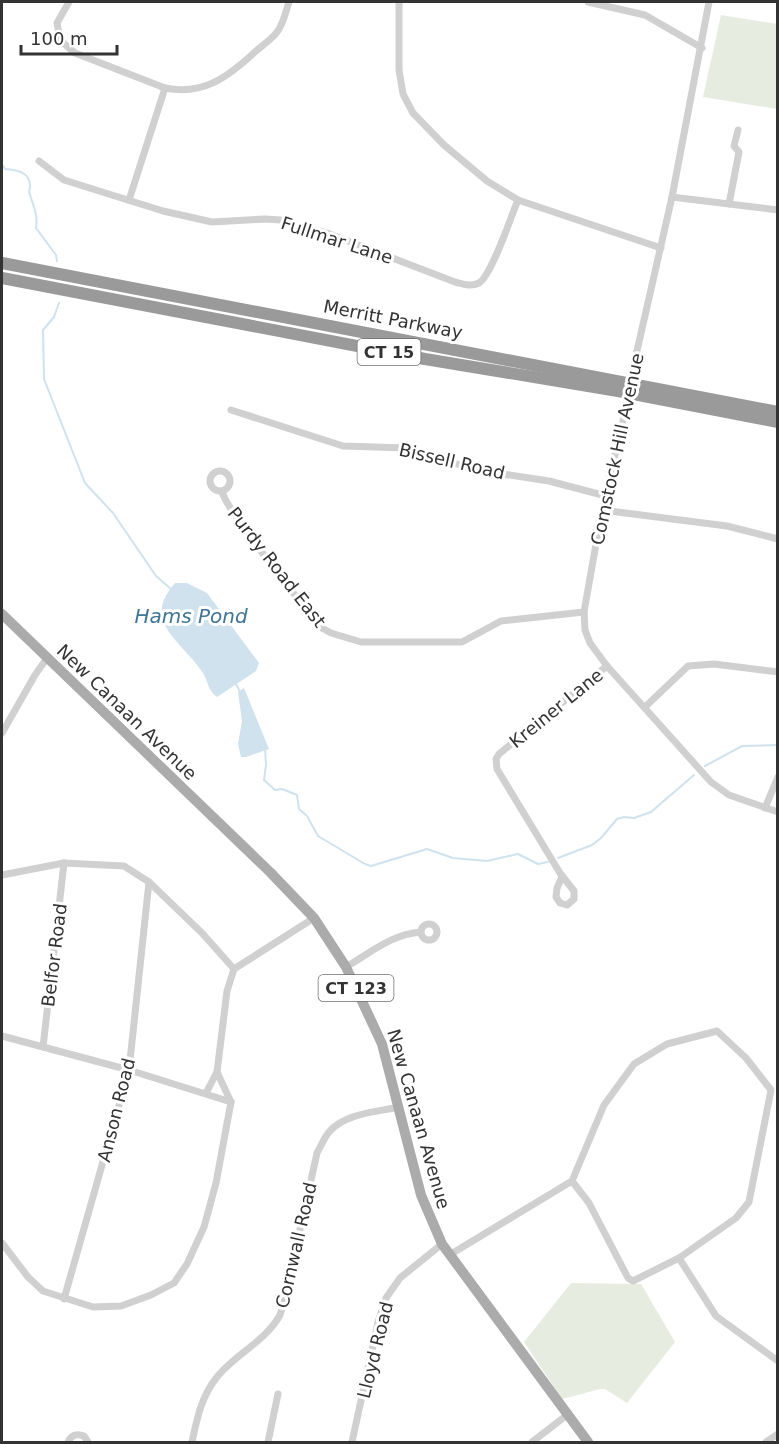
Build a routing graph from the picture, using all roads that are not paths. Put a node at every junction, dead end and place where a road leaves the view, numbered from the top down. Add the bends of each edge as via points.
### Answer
1 (69, 2) edge
2 (289, 2) edge
3 (399, 2) edge
4 (588, 2) edge
5 (709, 2) edge
6 (702, 48) junction
7 (165, 88) junction
8 (738, 130) dead end
9 (39, 161) dead end
10 (672, 197) junction
11 (129, 200) junction
12 (518, 200) junction
13 (729, 204) junction
14 (777, 210) edge
15 (661, 248) junction
16 (2, 263) edge
17 (2, 278) edge
18 (231, 410) dead end
19 (777, 412) edge
20 (777, 422) edge
21 (222, 491) dead end
22 (606, 496) junction
23 (602, 510) junction
24 (777, 539) edge
25 (584, 612) junction
26 (2, 614) edge
27 (47, 658) junction
28 (608, 666) junction
29 (777, 672) edge
30 (645, 707) junction
31 (2, 733) edge
32 (777, 777) edge
33 (765, 808) junction
34 (777, 812) edge
35 (64, 863) junction
36 (560, 873) dead end
37 (2, 875) edge
38 (149, 882) junction
39 (314, 918) junction
40 (421, 932) dead end
41 (346, 967) junction
42 (234, 969) junction
43 (2, 1036) edge
44 (43, 1047) junction
45 (129, 1070) junction
46 (217, 1072) junction
47 (206, 1093) junction
48 (231, 1102) junction
49 (399, 1107) junction
50 (572, 1181) junction
51 (2, 1243) edge
52 (442, 1244) junction
53 (451, 1254) junction
54 (679, 1258) junction
55 (64, 1299) junction
56 (777, 1360) edge
57 (278, 1394) dead end
58 (567, 1415) junction
59 (777, 1434) edge
60 (68, 1443) edge
61 (88, 1443) edge
62 (192, 1443) edge
63 (268, 1443) edge
64 (352, 1443) edge
65 (532, 1443) edge
66 (588, 1443) edge
67 (766, 1443) edge

1 - 7 street via 57,24 60,40 75,53
2 - 7 street via 278,32 215,83 199,89
3 - 12 street via 399,70 413,113 487,181
4 - 6 street via 645,15
5 - 6 street, Comstock Hill Avenue
6 - 10 street, Comstock Hill Avenue
7 - 11 street
8 - 13 street via 734,146 739,152
9 - 11 street, Fullmar Lane via 64,180
10 - 13 street
10 - 15 street, Comstock Hill Avenue
11 - 12 street, Fullmar Lane via 212,222 281,220 469,285 479,283 488,272
12 - 15 street
13 - 14 street
15 - 22 street, Comstock Hill Avenue, bridge
16 - 19 highway, Merritt Parkway / CT 15
17 - 20 highway, Merritt Parkway / CT 15
18 - 22 street, Bissell Road via 343,446 406,448 476,471 549,481
21 - 25 street, Purdy Road East via 241,523 320,627 338,637 362,642 462,642 501,621
22 - 23 street, Comstock Hill Avenue
23 - 24 street via 727,526
23 - 25 street, Comstock Hill Avenue
25 - 28 street, Comstock Hill Avenue via 590,643
26 - 27 main road, New Canaan Avenue / CT 123
27 - 31 street
27 - 39 main road, New Canaan Avenue / CT 123
28 - 30 street, Comstock Hill Avenue
28 - 36 street, Kreiner Lane via 496,759 497,769
29 - 30 street via 714,664 688,666
30 - 33 street, Comstock Hill Avenue via 711,782 729,795
32 - 33 street
33 - 34 street, Comstock Hill Avenue
35 - 37 street
35 - 38 street via 124,866
35 - 44 street, Belfor Road
38 - 42 street
38 - 45 street, Anson Road
39 - 41 main road, New Canaan Avenue / CT 123
39 - 42 street
40 - 41 street via 393,939
41 - 49 main road, New Canaan Avenue / CT 123 via 382,1044
42 - 46 street via 227,991
43 - 44 street
44 - 45 street
45 - 47 street
45 - 55 street, Anson Road
46 - 47 street
46 - 48 street
47 - 48 street
48 - 55 street via 204,1227 174,1283 121,1305 93,1307
49 - 52 main road, New Canaan Avenue / CT 123 via 420,1195
49 - 62 street, Cornwall Road via 338,1123 328,1133 317,1153 279,1315 218,1376 200,1407
50 - 53 street
50 - 54 street via 589,1203 628,1278 633,1281
50 - 54 street via 604,1105 634,1064 667,1044 717,1031 746,1058 771,1090 749,1202 736,1218
51 - 55 street via 43,1291
52 - 53 main road, New Canaan Avenue / CT 123
52 - 64 street, Lloyd Road via 400,1278 386,1298
53 - 58 main road, New Canaan Avenue / CT 123
54 - 56 street via 716,1316
57 - 63 street
58 - 65 street
58 - 66 main road, New Canaan Avenue / CT 123
59 - 67 street
60 - 61 street via 78,1434

